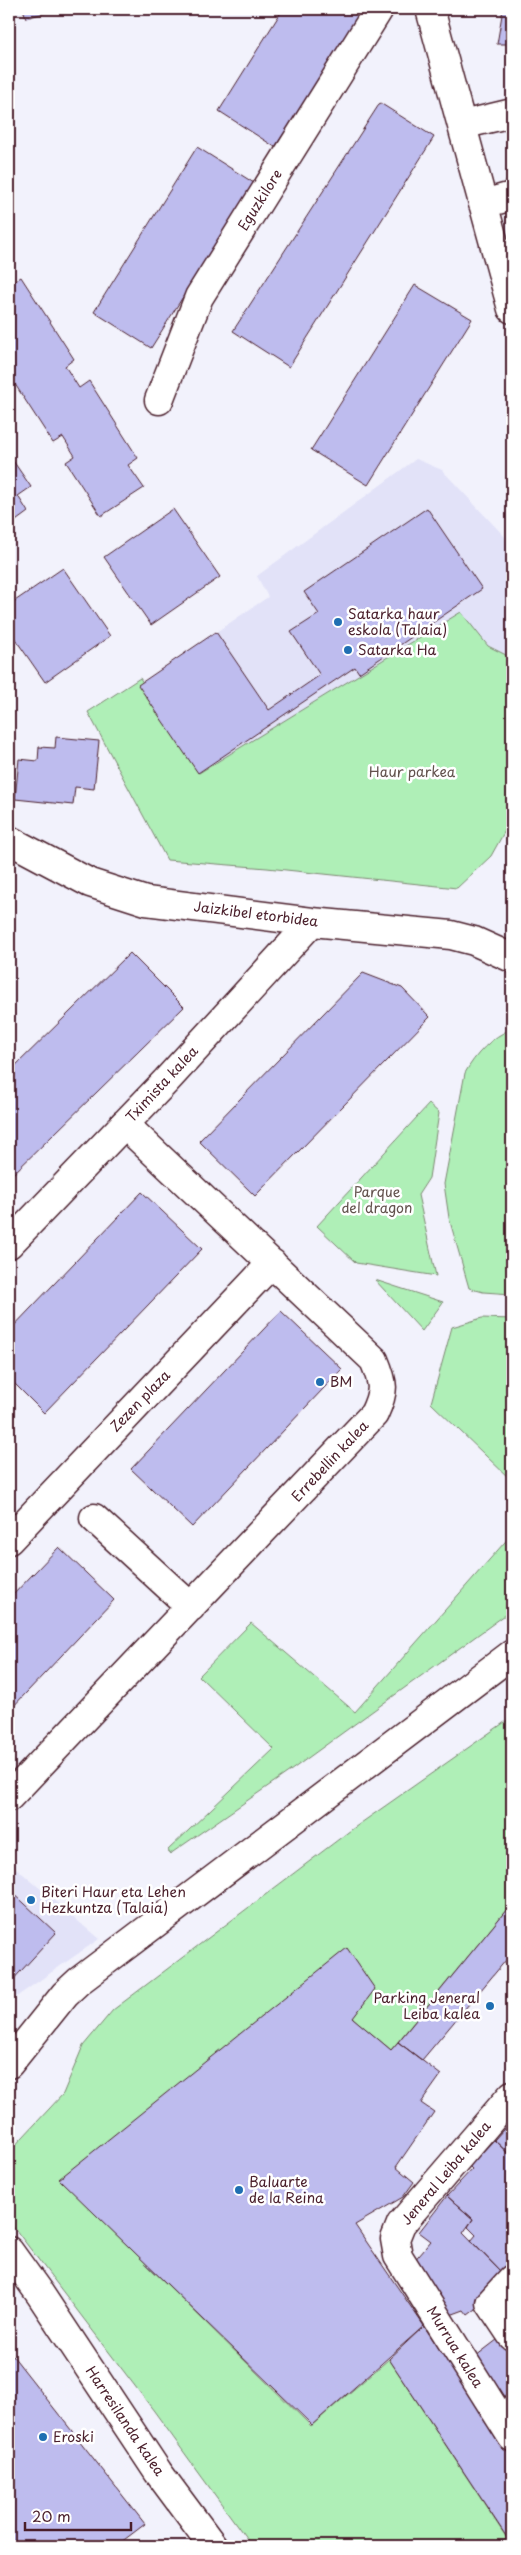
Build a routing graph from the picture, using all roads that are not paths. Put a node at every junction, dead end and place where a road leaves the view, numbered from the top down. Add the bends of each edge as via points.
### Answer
1 (379, 9) edge
2 (430, 9) edge
3 (512, 113) edge
4 (464, 134) junction
5 (512, 196) edge
6 (483, 204) junction
7 (512, 309) edge
8 (159, 400) dead end
9 (9, 840) edge
10 (312, 922) junction
11 (512, 958) edge
12 (124, 1124) junction
13 (9, 1244) edge
14 (272, 1263) junction
15 (94, 1518) dead end
16 (9, 1540) edge
17 (191, 1606) junction
18 (512, 1654) edge
19 (9, 1797) edge
20 (9, 2064) edge
21 (512, 2095) edge
22 (9, 2251) edge
23 (398, 2256) joint
24 (512, 2279) edge
25 (512, 2336) edge
26 (512, 2437) edge
27 (213, 2546) edge

1 - 8 street, Eguzkilore via 198,297
2 - 4 street
3 - 4 street
4 - 6 street
5 - 6 street
6 - 7 street
9 - 10 street, Jaizkibel etorbidea via 90,883 146,901
10 - 11 street, Jaizkibel etorbidea via 451,935 474,941
10 - 12 street, Tximista kalea
12 - 13 street, Tximista kalea
12 - 14 street, Errebellin kalea
14 - 16 street, Zezen plaza
14 - 17 street, Errebellin kalea via 374,1360 383,1382 380,1401 374,1414
15 - 17 street
17 - 19 street, Errebellin kalea
18 - 20 street via 79,1981
21 - 23 street, Jeneral Leiba kalea via 401,2224 395,2240
22 - 27 street, Harresilanda kalea via 158,2472
23 - 26 street, Murrua kalea
24 - 25 street via 490,2304

